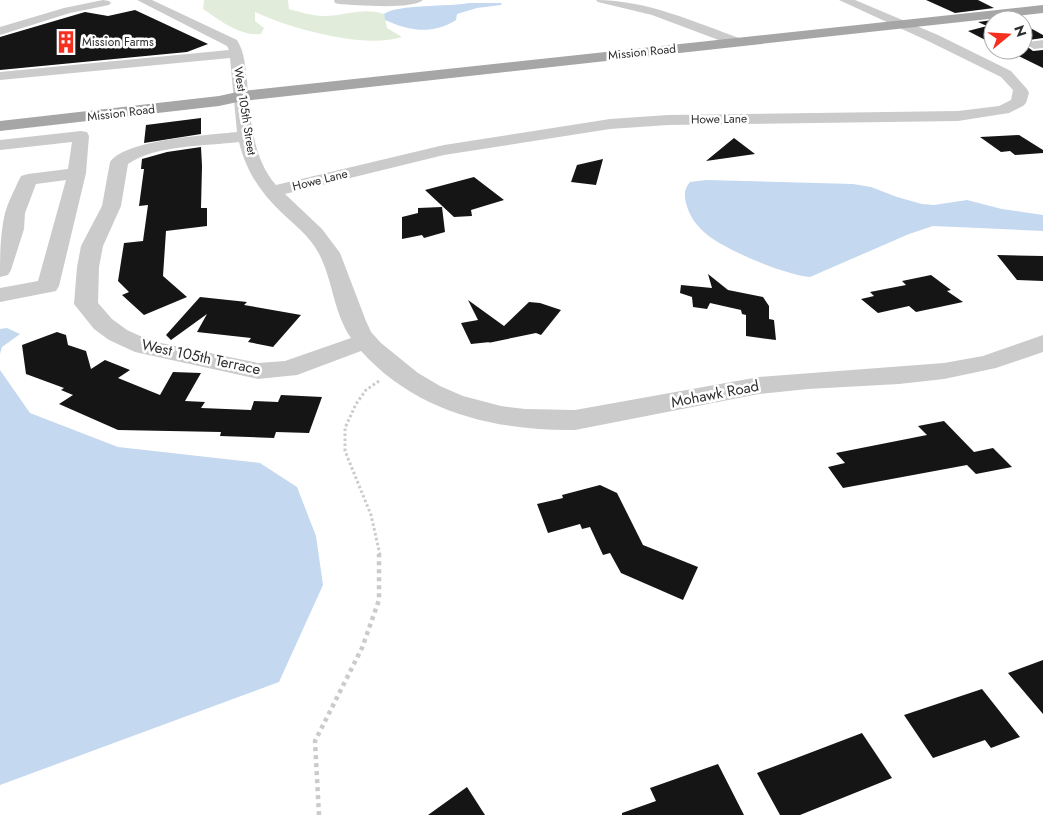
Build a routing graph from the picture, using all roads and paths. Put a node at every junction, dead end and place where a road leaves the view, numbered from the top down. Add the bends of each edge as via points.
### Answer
1 (89, 0) edge
2 (417, 0) edge
3 (602, 0) edge
4 (865, 0) edge
5 (847, 1) edge
6 (339, 2) dead end
7 (144, 3) edge
8 (1043, 9) edge
9 (68, 10) junction
10 (0, 21) edge
11 (900, 24) junction
12 (20, 25) junction
13 (0, 31) edge
14 (737, 42) junction
15 (237, 53) junction
16 (0, 76) edge
17 (242, 96) junction
18 (0, 118) edge
19 (83, 124) junction
20 (0, 126) edge
21 (247, 136) junction
22 (0, 146) edge
23 (76, 173) junction
24 (272, 192) junction
25 (7, 214) edge
26 (0, 270) edge
27 (0, 295) edge
28 (365, 341) junction
29 (1043, 343) edge
30 (395, 369) junction
31 (319, 815) edge

1 - 9 street
1 - 9 street via 110,3
2 - 6 street
3 - 14 street via 656,12
4 - 5 street
5 - 11 street
7 - 15 street, West 105th Street via 232,44
8 - 11 main road, Mission Road
9 - 12 street
10 - 12 street
11 - 14 main road, Mission Road
11 - 24 street, Howe Lane via 1006,74 1020,89 1018,103 1003,110 958,116 668,120 588,126 444,150
12 - 13 street
14 - 17 main road, Mission Road
15 - 16 street
15 - 17 street, West 105th Street
17 - 18 main road, Mission Road via 218,95
17 - 19 main road, Mission Road
17 - 21 street, West 105th Street
19 - 20 main road, Mission Road
19 - 22 street
19 - 23 street
21 - 24 street, West 105th Street via 254,166
21 - 28 street, West 105th Terrace via 146,149 119,162 113,203 92,245 86,304 103,324 144,347 258,371 288,369
23 - 25 street via 28,180
23 - 27 street via 48,286
24 - 28 street, West 105th Street via 304,220 329,254 351,315
25 - 26 street via 14,229
28 - 30 street, West 105th Street
29 - 30 street, Mohawk Road via 1015,355 968,367 903,376 778,383 599,416 552,421 506,417 462,406 422,389
30 - 31 path via 366,390 345,428 345,451 371,515 380,557 379,600 362,648 315,741

